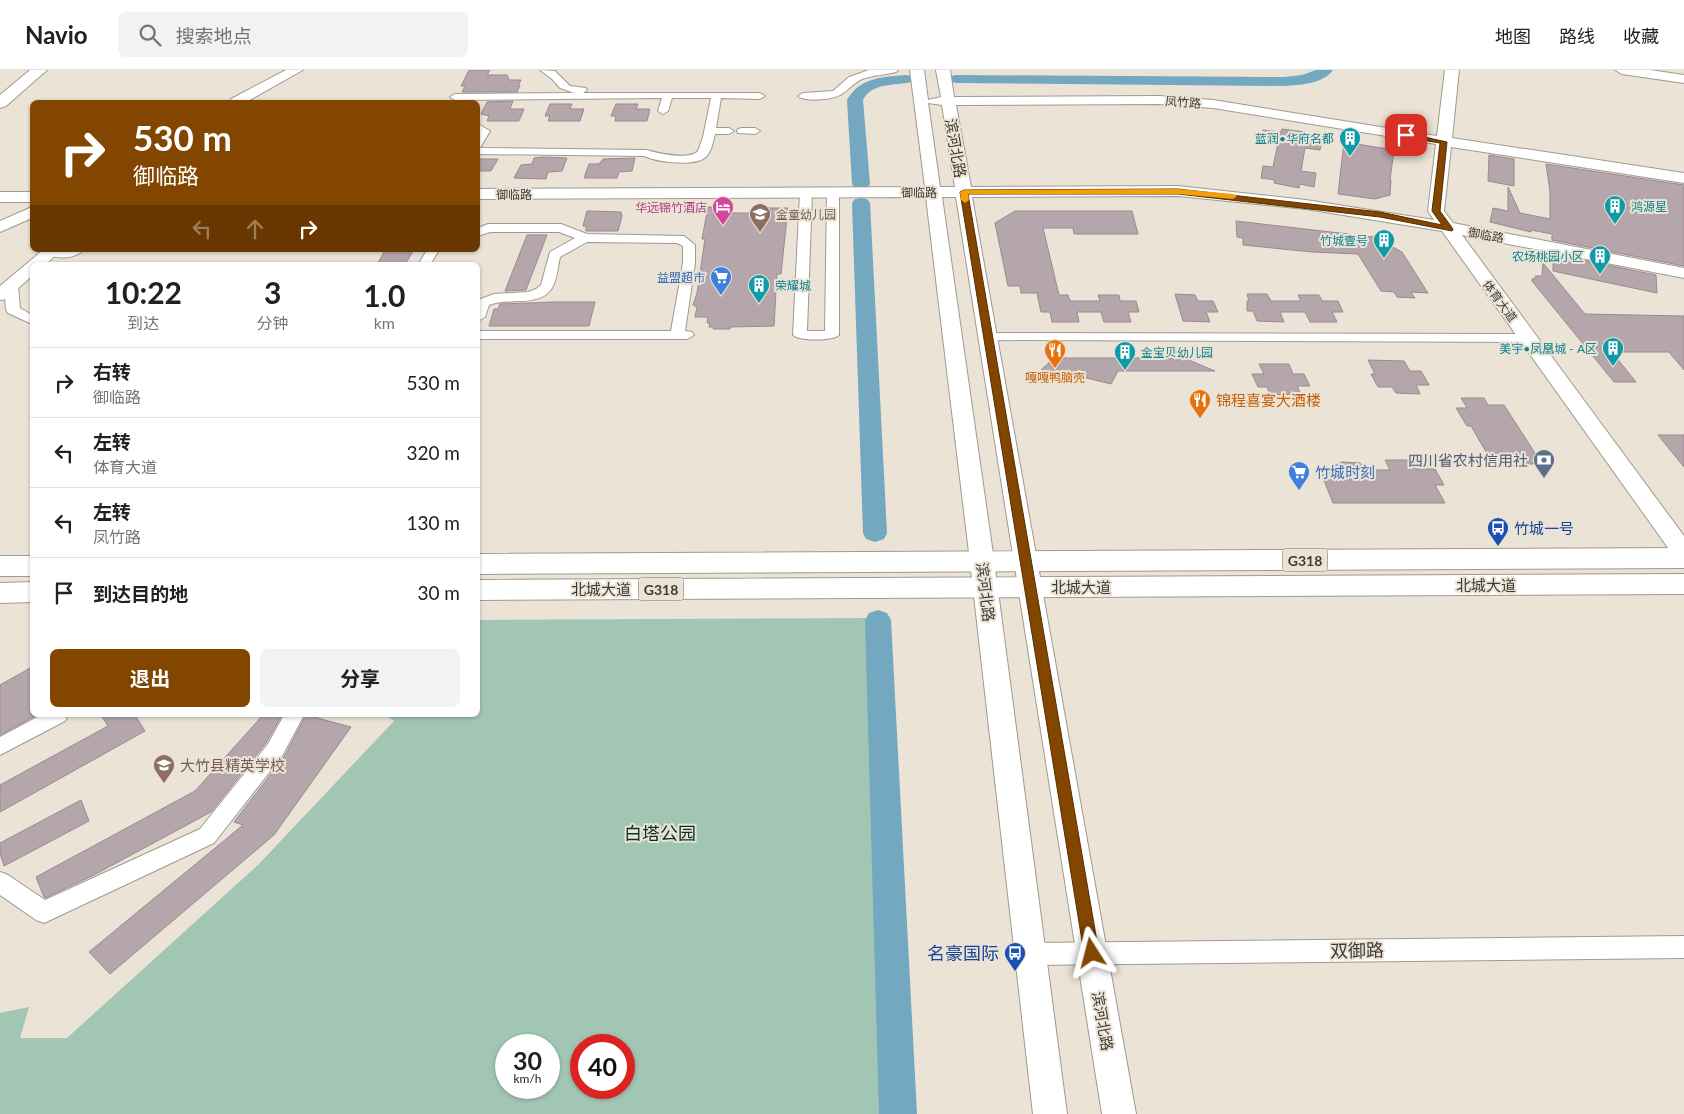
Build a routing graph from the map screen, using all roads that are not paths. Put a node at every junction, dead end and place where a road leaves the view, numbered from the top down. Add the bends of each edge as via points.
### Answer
1 (21, 70) edge
2 (39, 70) edge
3 (296, 70) edge
4 (544, 70) edge
5 (893, 70) edge
6 (1452, 70) edge
7 (1622, 70) edge
8 (1635, 70) edge
9 (1684, 78) edge
10 (918, 86) edge
11 (946, 86) edge
12 (0, 87) edge
13 (620, 90) dead end
14 (668, 95) junction
15 (717, 95) junction
16 (760, 96) dead end
17 (803, 96) dead end
18 (455, 97) dead end
19 (240, 100) edge
20 (478, 100) edge
21 (0, 103) edge
22 (664, 111) dead end
23 (480, 128) edge
24 (710, 130) junction
25 (729, 131) dead end
26 (742, 131) dead end
27 (755, 131) dead end
28 (480, 141) edge
29 (1444, 142) junction
30 (480, 151) edge
31 (1684, 178) edge
32 (932, 192) junction
33 (964, 192) junction
34 (806, 193) junction
35 (835, 193) junction
36 (480, 194) edge
37 (0, 197) edge
38 (30, 197) edge
39 (30, 213) edge
40 (0, 227) edge
41 (1449, 229) junction
42 (480, 231) edge
43 (585, 238) junction
44 (818, 243) junction
45 (50, 252) edge
46 (57, 252) edge
47 (73, 252) edge
48 (39, 262) edge
49 (30, 269) edge
50 (1684, 273) edge
51 (5, 291) edge
52 (480, 311) edge
53 (30, 319) edge
54 (480, 335) edge
55 (988, 336) junction
56 (1527, 338) junction
57 (1684, 553) edge
58 (1684, 558) edge
59 (982, 561) junction
60 (1027, 561) junction
61 (480, 564) edge
62 (0, 566) edge
63 (30, 566) edge
64 (844, 575) junction
65 (1684, 584) edge
66 (1030, 587) junction
67 (986, 588) junction
68 (480, 590) edge
69 (30, 592) edge
70 (0, 593) edge
71 (54, 717) edge
72 (293, 717) edge
73 (0, 747) edge
74 (0, 882) edge
75 (1684, 947) edge
76 (1092, 953) junction
77 (1031, 954) junction
78 (1050, 1114) edge
79 (1118, 1114) edge

1 - 12 highway
2 - 21 highway
3 - 19 street
4 - 13 street via 557,76 569,91
5 - 17 street via 853,79 830,95
6 - 29 street, 体育大道
7 - 9 street
8 - 9 street
10 - 11 street, 凤竹路
10 - 32 street, 滨河北路
11 - 29 street, 凤竹路 via 1213,104
11 - 33 street, 滨河北路
14 - 15 street
14 - 20 street
14 - 22 street
15 - 16 street
15 - 24 street
18 - 20 street
23 - 28 street via 485,131
24 - 25 street
24 - 30 street via 704,152 695,158 655,158 646,153
26 - 27 street
29 - 31 street, 凤竹路
29 - 41 street, 体育大道 via 1436,211
32 - 33 street, 御临路
32 - 35 street, 御临路
32 - 59 street, 滨河北路
33 - 41 street, 御临路 via 1187,192 1380,215
33 - 55 street, 滨河北路
34 - 35 street, 御临路
34 - 36 street, 御临路
34 - 44 street
35 - 44 street
37 - 38 street
39 - 40 street
41 - 50 street, 御临路
41 - 56 street, 体育大道
42 - 43 street via 488,228 561,228
43 - 52 street via 554,255 547,286 541,292 494,298 483,303
43 - 54 street via 680,239 689,245 682,335
44 - 44 street via 832,335 800,335
45 - 48 street
46 - 47 street
49 - 51 street
51 - 53 street via 13,310
55 - 56 street
55 - 60 street, 滨河北路
56 - 57 street, 体育大道
58 - 60 highway, 北城大道 / G318
59 - 60 highway, 北城大道 / G318
59 - 64 highway, 北城大道 / G318 via 926,562
59 - 67 street, 滨河北路
60 - 66 street, 滨河北路
61 - 64 highway, 北城大道 / G318
62 - 63 highway
64 - 67 highway, 北城大道 / G318 via 932,588
64 - 68 highway, 北城大道 / G318
65 - 66 highway, 北城大道 / G318
66 - 67 highway, 北城大道 / G318
66 - 76 street, 滨河北路
67 - 77 street, 滨河北路
69 - 70 highway
71 - 73 street
72 - 74 street via 275,750 207,836 44,912
75 - 76 street, 双御路
76 - 77 street, 双御路
76 - 79 street, 滨河北路
77 - 78 street, 滨河北路

